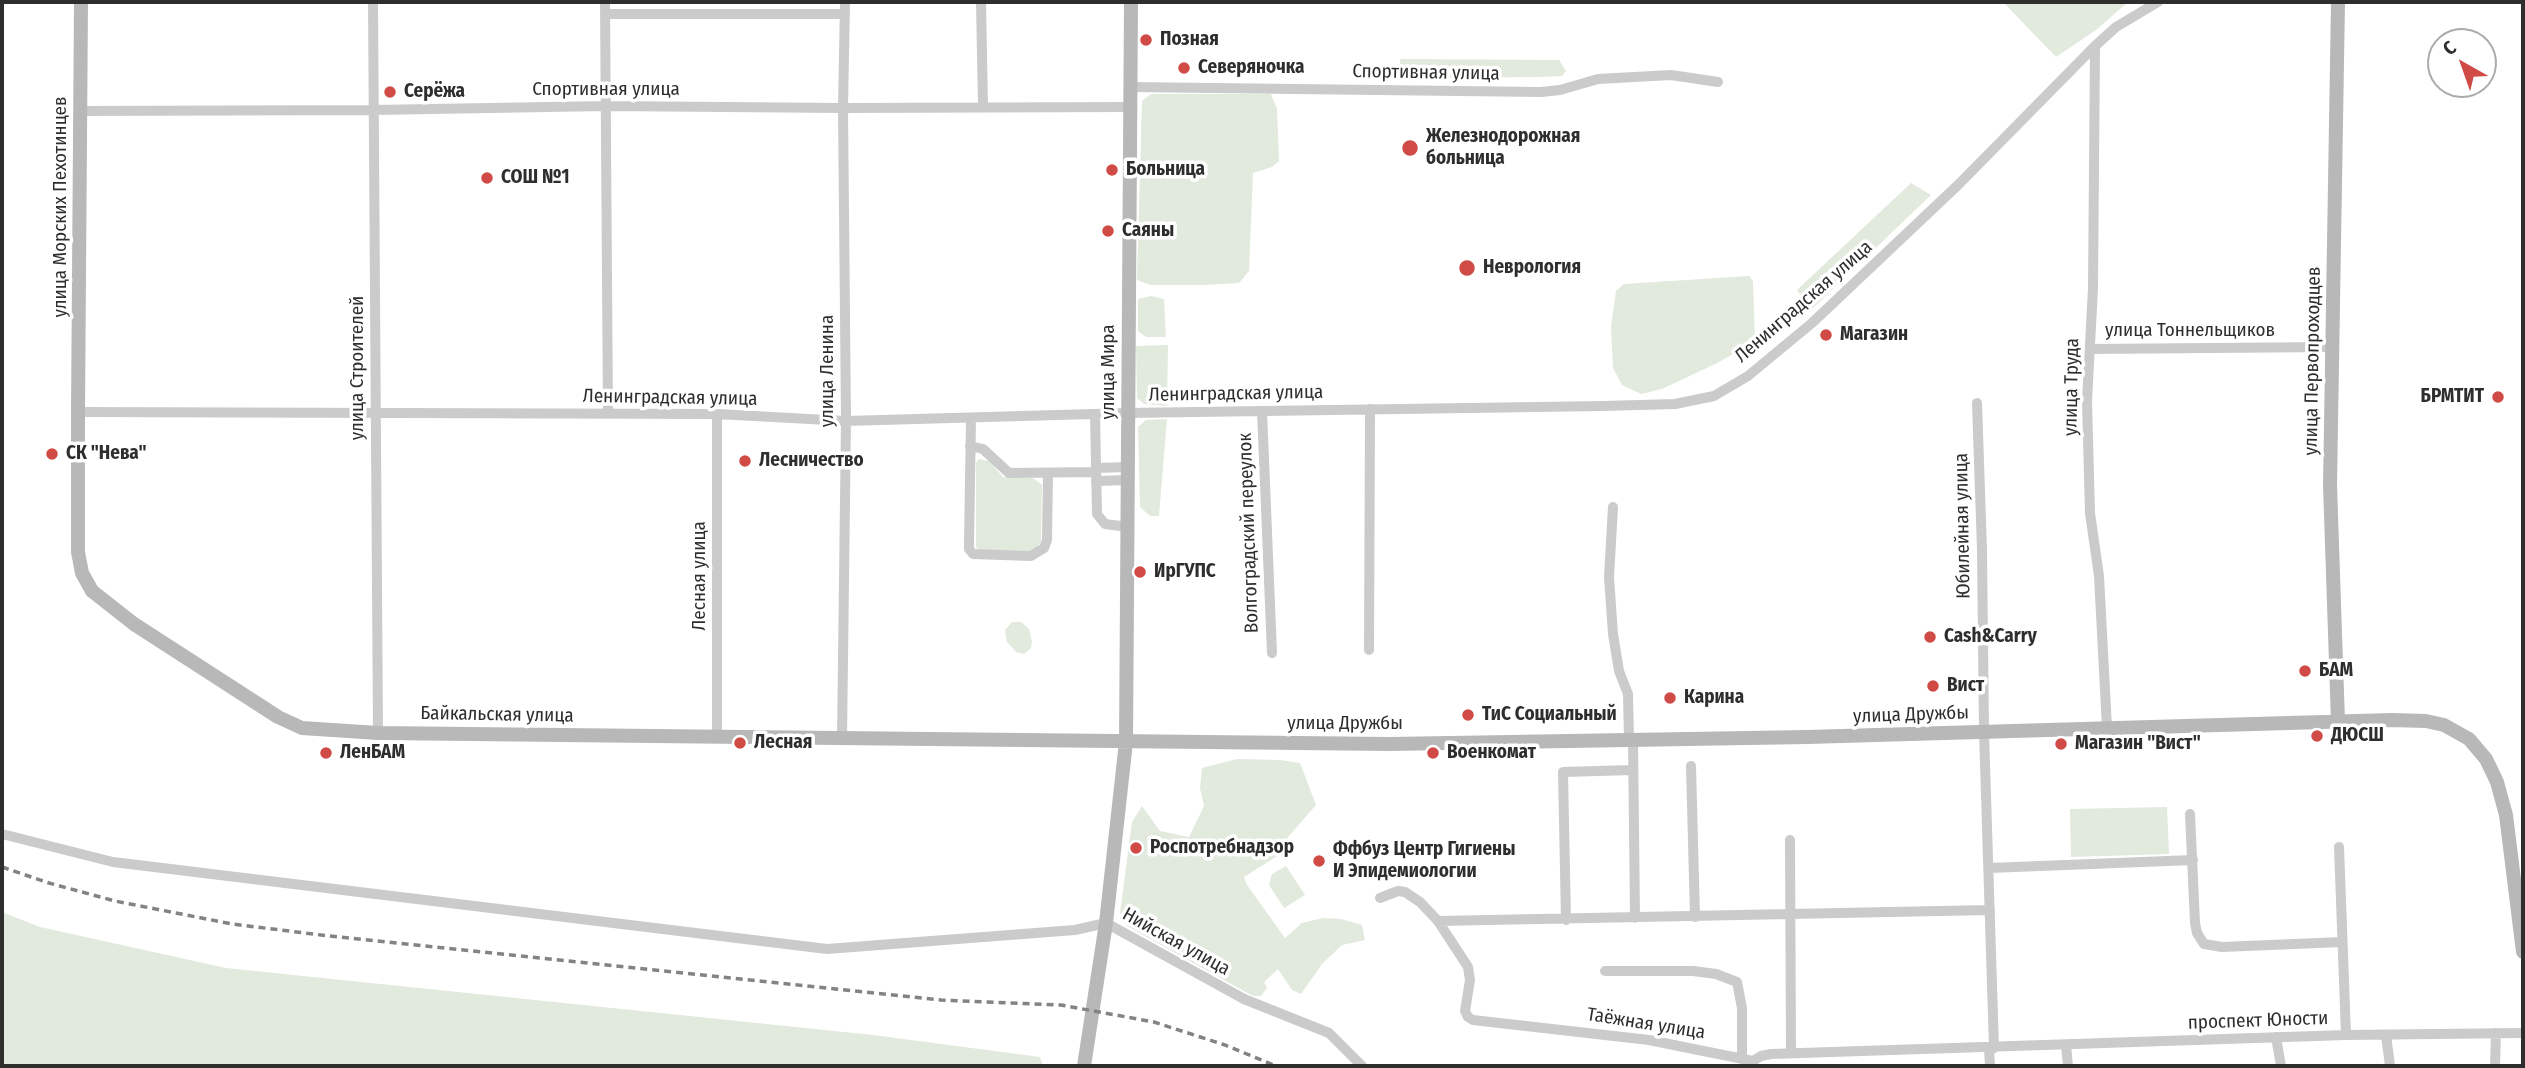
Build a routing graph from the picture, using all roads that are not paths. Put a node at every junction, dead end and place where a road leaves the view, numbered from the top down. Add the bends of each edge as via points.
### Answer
1 (81, 2) edge
2 (373, 2) edge
3 (605, 2) edge
4 (762, 2) edge
5 (845, 2) edge
6 (981, 2) edge
7 (1130, 2) edge
8 (2158, 2) edge
9 (2338, 2) edge
10 (605, 14) junction
11 (762, 14) junction
12 (845, 15) junction
13 (2095, 46) junction
14 (1718, 82) dead end
15 (1130, 87) junction
16 (606, 106) junction
17 (983, 107) junction
18 (1130, 107) junction
19 (843, 108) junction
20 (373, 110) junction
21 (82, 111) junction
22 (2333, 347) junction
23 (2090, 349) junction
24 (1977, 403) dead end
25 (1370, 410) junction
26 (1262, 411) junction
27 (78, 412) junction
28 (1128, 412) junction
29 (375, 413) junction
30 (608, 414) junction
31 (717, 414) junction
32 (1095, 414) junction
33 (971, 418) junction
34 (846, 421) junction
35 (970, 446) junction
36 (1048, 473) junction
37 (1128, 473) junction
38 (1096, 474) junction
39 (1613, 507) dead end
40 (1128, 527) junction
41 (1369, 650) dead end
42 (1272, 653) dead end
43 (2338, 722) junction
44 (2107, 728) junction
45 (1984, 732) junction
46 (377, 733) junction
47 (717, 738) junction
48 (842, 739) junction
49 (1631, 740) junction
50 (1126, 742) junction
51 (1691, 766) dead end
52 (1633, 770) junction
53 (2190, 814) dead end
54 (2, 834) edge
55 (1790, 840) dead end
56 (2339, 848) dead end
57 (2193, 860) junction
58 (1989, 868) junction
59 (1380, 898) dead end
60 (1990, 910) junction
61 (1792, 915) junction
62 (1695, 917) junction
63 (1635, 918) junction
64 (1566, 919) junction
65 (1438, 921) junction
66 (1106, 923) junction
67 (2342, 942) junction
68 (2523, 952) edge
69 (1605, 971) dead end
70 (2523, 1032) edge
71 (2496, 1033) junction
72 (2346, 1035) junction
73 (2386, 1035) junction
74 (2276, 1037) junction
75 (2066, 1045) junction
76 (1992, 1048) junction
77 (1791, 1054) junction
78 (1747, 1062) edge
79 (1084, 1066) edge
80 (1362, 1066) edge
81 (1990, 1066) edge
82 (2068, 1066) edge
83 (2281, 1066) edge
84 (2390, 1066) edge
85 (2495, 1066) edge

1 - 21 street, улица Морских Пехотинцев
2 - 20 street, улица Строителей
3 - 10 street
4 - 11 street
5 - 12 street, улица Ленина
6 - 17 street
7 - 15 street, улица Мира
8 - 13 street, Ленинградская улица via 2116,27
9 - 22 street, улица Первопроходцев
10 - 11 street
10 - 16 street
11 - 12 street
12 - 19 street, улица Ленина
13 - 23 street, улица Труда
13 - 25 street, Ленинградская улица via 1958,185 1812,323 1748,376 1714,396 1675,404
14 - 15 street, Спортивная улица via 1671,75 1598,79 1541,92
15 - 18 street, улица Мира
16 - 19 street, Спортивная улица
16 - 20 street, Спортивная улица
16 - 30 street
17 - 18 street, Спортивная улица
17 - 19 street, Спортивная улица
18 - 28 street, улица Мира
19 - 34 street, улица Ленина
20 - 21 street, Спортивная улица
20 - 29 street, улица Строителей
21 - 27 street, улица Морских Пехотинцев
22 - 23 street, улица Тоннельщиков
22 - 43 street, улица Первопроходцев via 2330,485
23 - 44 street, улица Труда via 2090,513 2099,576
24 - 45 street, Юбилейная улица
25 - 26 street, Ленинградская улица
25 - 41 street
26 - 28 street, Ленинградская улица
26 - 42 street, Волгоградский переулок
27 - 29 street, Ленинградская улица
27 - 46 street, Байкальская улица via 78,552 92,591 172,650 278,717 302,728
28 - 32 street, Ленинградская улица
28 - 37 street, улица Мира
29 - 30 street, Ленинградская улица
29 - 46 street, улица Строителей
30 - 31 street, Ленинградская улица
31 - 34 street, Ленинградская улица
31 - 47 street, Лесная улица
32 - 33 street, Ленинградская улица
32 - 38 street
33 - 34 street, Ленинградская улица
33 - 35 street
34 - 48 street, улица Ленина
35 - 36 street via 983,449 1009,473
35 - 36 street via 969,546 975,555 1031,556 1044,548
36 - 38 street
37 - 38 street
37 - 40 street, улица Мира
38 - 40 street via 1096,508 1101,521
39 - 49 street via 1609,577 1613,634 1628,694
40 - 50 street, улица Мира
43 - 44 street, улица Дружбы
43 - 68 street, улица Дружбы via 2435,723 2469,739 2482,753 2497,782 2505,815
44 - 45 street, улица Дружбы
45 - 49 street, улица Дружбы
45 - 58 street, Юбилейная улица
46 - 47 street, Байкальская улица
47 - 48 street, Байкальская улица
48 - 50 street, Байкальская улица
49 - 50 street, улица Дружбы
49 - 52 street
50 - 66 street, улица Мира
51 - 62 street
52 - 63 street
52 - 64 street via 1563,772
53 - 57 street
54 - 66 street, Нийская улица via 113,862 827,949 1076,930
55 - 61 street
56 - 67 street
57 - 58 street
57 - 67 street via 2196,928 2207,946
58 - 60 street, Юбилейная улица
59 - 65 street, Таёжная улица via 1405,892
60 - 61 street
60 - 76 street, Юбилейная улица
61 - 62 street
61 - 77 street
62 - 63 street
63 - 64 street
64 - 65 street
65 - 78 street, Таёжная улица via 1468,967 1465,1011 1473,1020 1649,1040
66 - 79 street, улица Мира
66 - 80 street, Нийская улица via 1244,999 1329,1033
67 - 72 street
69 - 78 street via 1693,971 1737,982
70 - 71 street, проспект Юности
71 - 73 street, проспект Юности
71 - 85 street
72 - 73 street, проспект Юности
72 - 74 street, проспект Юности
73 - 84 street
74 - 75 street, проспект Юности
74 - 83 street
75 - 76 street, проспект Юности
75 - 82 street
76 - 77 street, Таёжная улица
76 - 81 street, Юбилейная улица
77 - 78 street, Таёжная улица via 1771,1054

